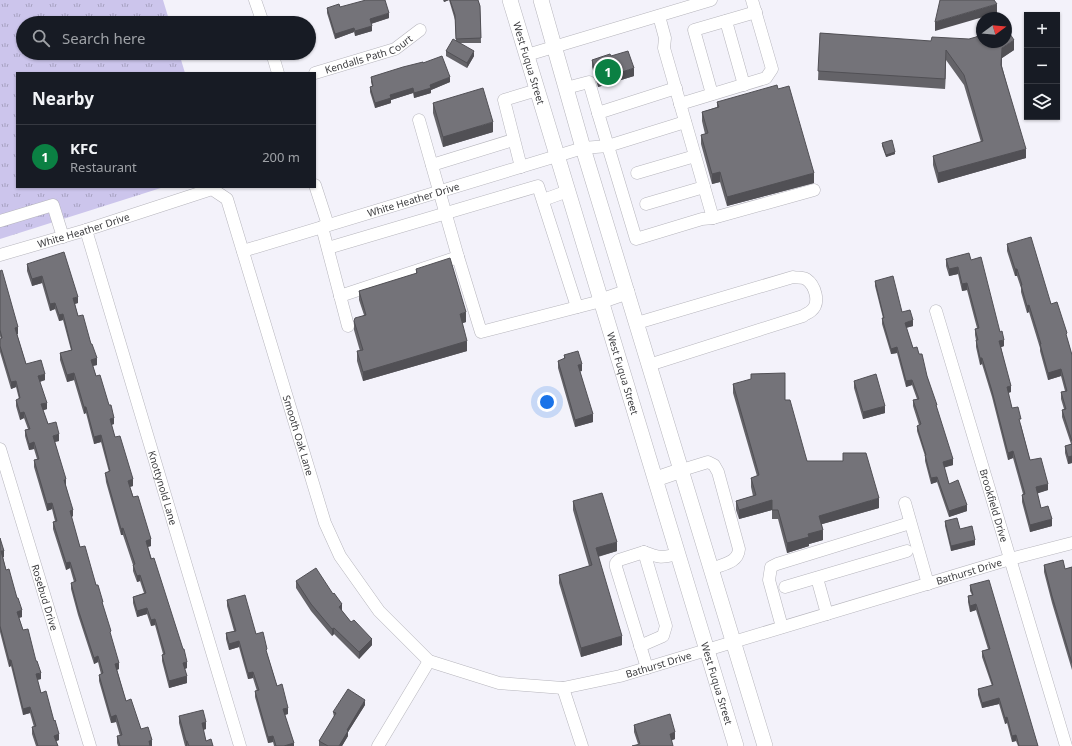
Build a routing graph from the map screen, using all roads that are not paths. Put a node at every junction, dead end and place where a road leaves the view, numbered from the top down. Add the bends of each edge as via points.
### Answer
1 (255, 0) edge
2 (510, 0) edge
3 (541, 0) edge
4 (711, 0) edge
5 (752, 0) edge
6 (756, 12) junction
7 (261, 16) edge
8 (659, 16) junction
9 (726, 21) junction
10 (420, 30) dead end
11 (555, 46) junction
12 (527, 55) junction
13 (274, 60) edge
14 (278, 72) edge
15 (316, 73) edge
16 (744, 84) junction
17 (566, 88) junction
18 (676, 88) junction
19 (537, 90) junction
20 (712, 94) junction
21 (680, 104) junction
22 (598, 113) junction
23 (419, 120) dead end
24 (685, 122) junction
25 (513, 140) junction
26 (608, 146) junction
27 (583, 148) junction
28 (557, 156) junction
29 (695, 156) junction
30 (432, 165) junction
31 (521, 167) junction
32 (638, 173) dead end
33 (704, 187) junction
34 (316, 188) edge
35 (212, 189) joint
36 (814, 190) dead end
37 (568, 191) junction
38 (440, 192) junction
39 (543, 200) junction
40 (646, 204) dead end
41 (445, 213) junction
42 (713, 218) junction
43 (0, 221) edge
44 (325, 226) junction
45 (86, 230) junction
46 (63, 237) junction
47 (328, 248) junction
48 (243, 251) junction
49 (0, 255) edge
50 (458, 257) junction
51 (627, 292) junction
52 (340, 296) junction
53 (601, 301) junction
54 (577, 307) junction
55 (936, 311) dead end
56 (636, 323) junction
57 (348, 326) dead end
58 (649, 365) junction
59 (0, 449) edge
60 (682, 470) junction
61 (656, 479) junction
62 (905, 503) dead end
63 (910, 523) junction
64 (1072, 543) edge
65 (644, 552) junction
66 (907, 552) dead end
67 (678, 554) junction
68 (1010, 559) junction
69 (711, 569) junction
70 (817, 578) junction
71 (928, 584) junction
72 (785, 587) dead end
73 (827, 614) junction
74 (782, 627) junction
75 (733, 641) junction
76 (640, 646) junction
77 (707, 650) junction
78 (429, 661) junction
79 (647, 668) junction
80 (563, 688) junction
81 (90, 746) edge
82 (240, 746) edge
83 (378, 746) edge
84 (582, 746) edge
85 (736, 746) edge
86 (765, 746) edge
87 (1066, 746) edge

1 - 7 street
2 - 12 main road, West Fuqua Street
3 - 11 main road
4 - 8 street
5 - 6 street
6 - 9 street
6 - 16 street via 772,69 766,78
8 - 11 street
8 - 18 street via 665,38 664,48
9 - 16 street
9 - 20 street via 694,30
10 - 15 street, Kendalls Path Court via 394,49
11 - 12 street
11 - 17 main road
12 - 19 main road, West Fuqua Street
13 - 14 street
16 - 20 street
17 - 22 street via 589,82
17 - 27 main road
18 - 21 street
18 - 22 street
19 - 25 street via 504,100
19 - 28 main road, West Fuqua Street
20 - 21 street
21 - 24 street
22 - 26 street
23 - 30 street
24 - 26 street, White Heather Drive
24 - 29 street
25 - 30 street
25 - 31 street
26 - 27 street, White Heather Drive
26 - 42 street via 636,239
27 - 28 street, White Heather Drive
27 - 51 main road
28 - 31 street, White Heather Drive
28 - 37 main road, West Fuqua Street
29 - 32 street
29 - 33 street
30 - 38 street
31 - 38 street, White Heather Drive
33 - 40 street
33 - 42 street
34 - 44 street
35 - 45 street, White Heather Drive
35 - 48 street, Smooth Oak Lane via 227,199
36 - 42 street
37 - 39 street
37 - 53 main road, West Fuqua Street
38 - 41 street
38 - 44 street, White Heather Drive
39 - 41 street via 538,186
39 - 54 street
41 - 47 street
41 - 50 street
43 - 46 street via 53,205
44 - 47 street
44 - 48 street, White Heather Drive
45 - 46 street, White Heather Drive
45 - 82 street, Knottynold Lane
46 - 49 street, White Heather Drive
47 - 52 street
48 - 78 street, Smooth Oak Lane via 325,523 340,556 379,611
50 - 52 street
50 - 54 street via 481,332
51 - 53 main road
51 - 56 main road
52 - 57 street
53 - 54 street
53 - 61 main road, West Fuqua Street
55 - 68 street, Brookfield Drive
56 - 58 main road
56 - 58 street via 793,277 804,278 811,283 815,292 817,300 813,310 803,316
58 - 60 main road
59 - 81 street, Rosebud Drive
60 - 61 main road
60 - 69 main road
60 - 69 street via 708,462 714,465 718,472 739,549 735,560
61 - 67 main road, West Fuqua Street
62 - 63 street
63 - 71 street
63 - 74 street via 771,567 769,580
64 - 68 street, Bathurst Drive
65 - 67 street via 662,558
65 - 76 street via 666,626 664,636
65 - 76 street via 616,563
66 - 70 street
67 - 77 main road, West Fuqua Street
68 - 71 street, Bathurst Drive
68 - 87 street, Brookfield Drive
69 - 75 main road
70 - 72 street
70 - 73 street
71 - 73 street, Bathurst Drive
73 - 74 street, Bathurst Drive
74 - 75 street, Bathurst Drive
75 - 77 street, Bathurst Drive
75 - 86 main road
76 - 79 street
77 - 79 street, Bathurst Drive
77 - 85 main road, West Fuqua Street
78 - 80 street, Bathurst Drive via 499,682
78 - 83 street
79 - 80 street, Bathurst Drive
80 - 84 street

